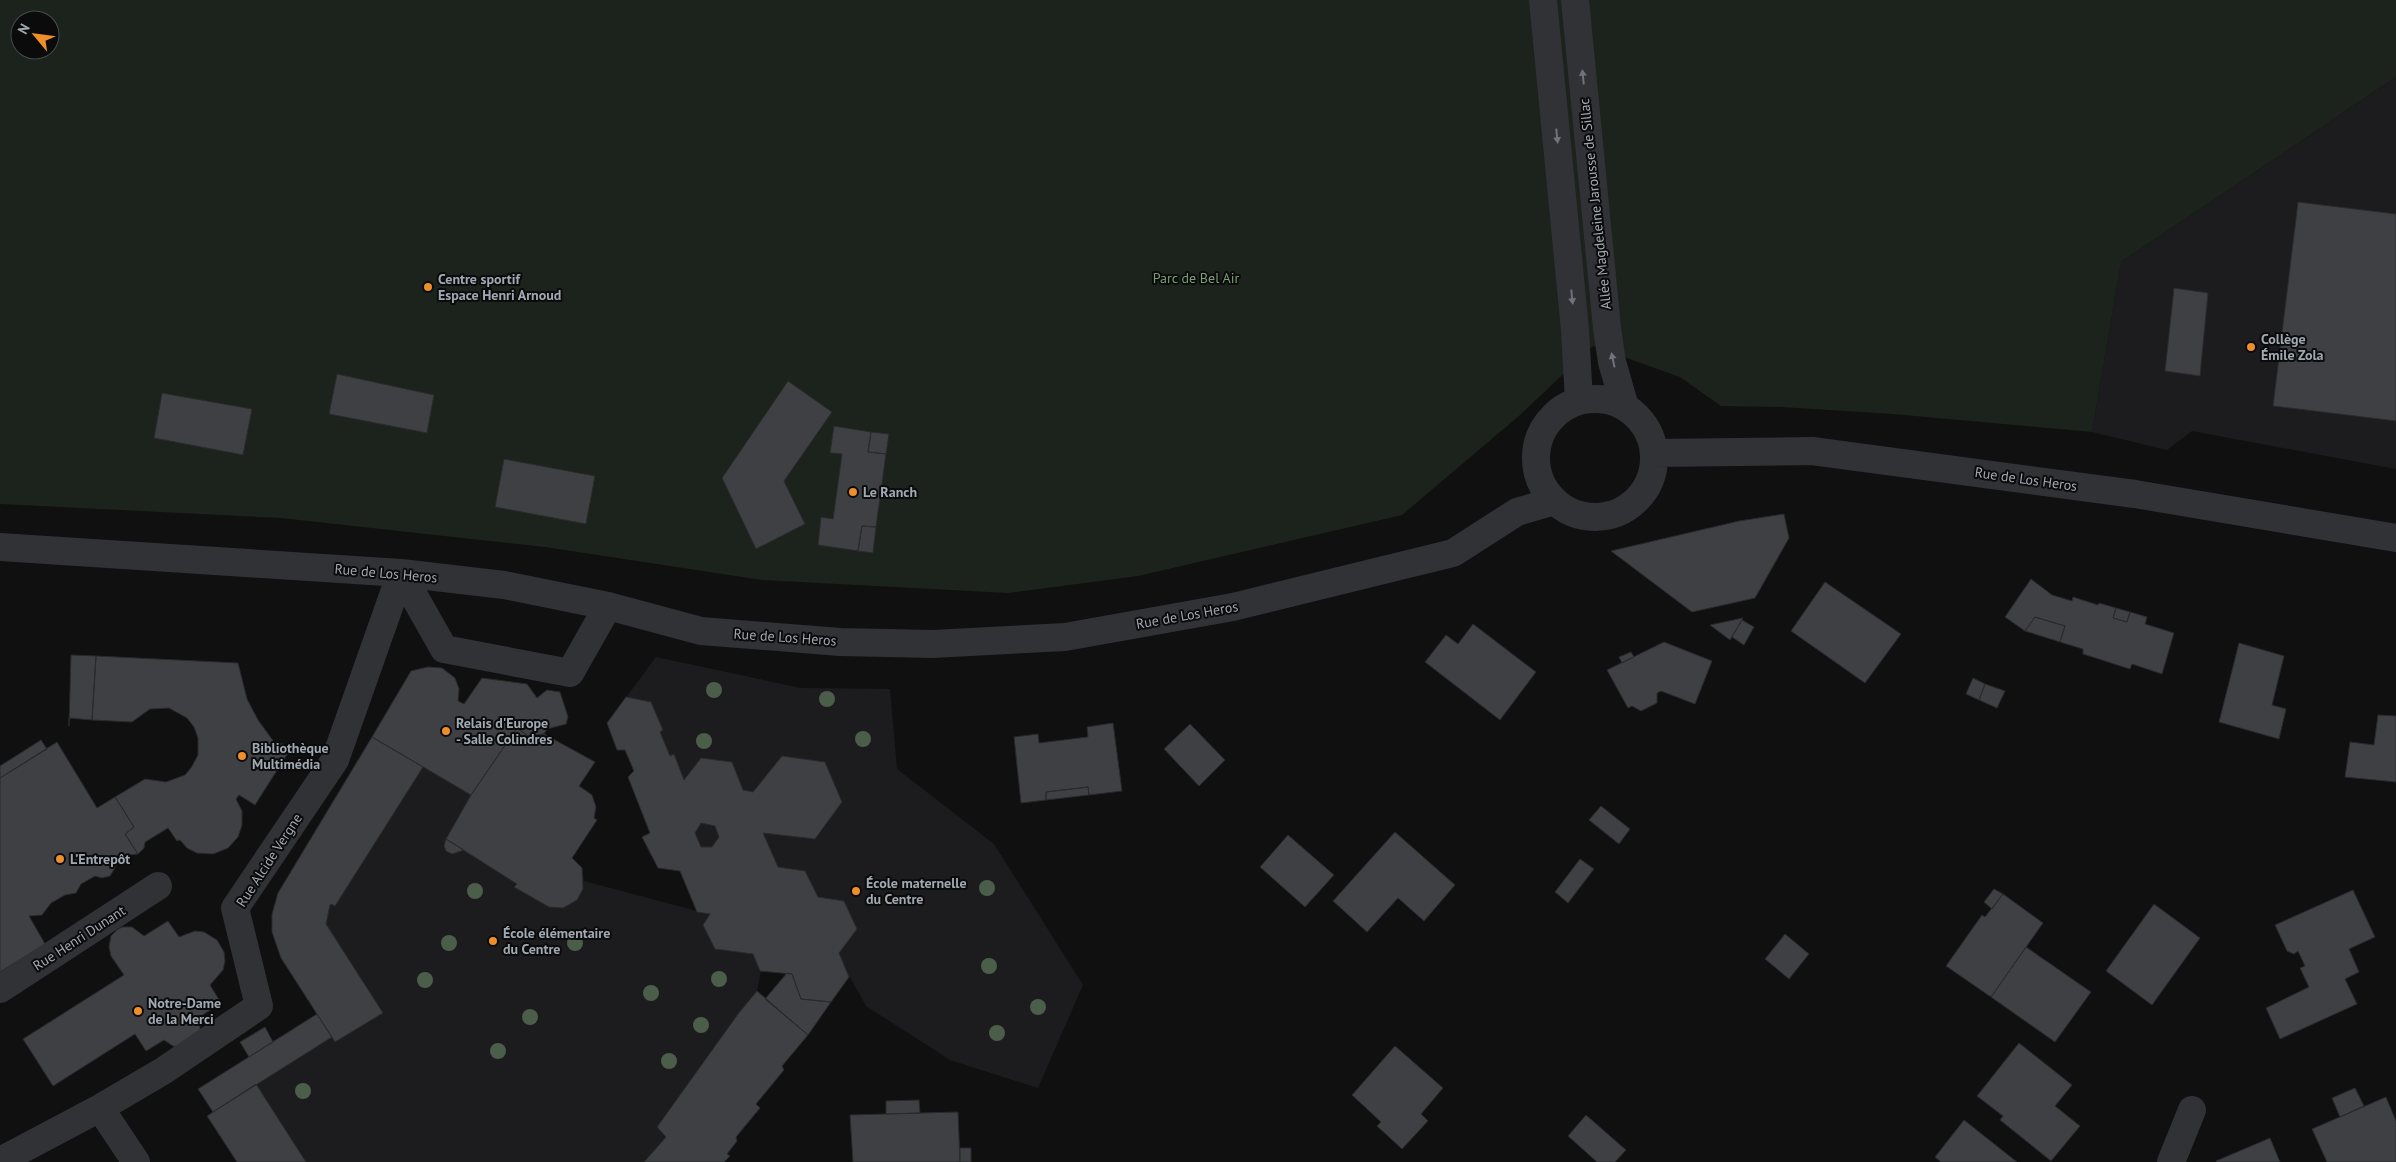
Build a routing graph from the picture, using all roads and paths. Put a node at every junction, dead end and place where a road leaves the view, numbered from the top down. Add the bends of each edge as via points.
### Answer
1 (1544, 0) edge
2 (1575, 0) edge
3 (1579, 401) junction
4 (1625, 407) junction
5 (1654, 453) junction
6 (1554, 501) junction
7 (2396, 538) edge
8 (0, 547) edge
9 (401, 573) junction
10 (608, 606) junction
11 (158, 886) dead end
12 (0, 989) edge
13 (100, 1108) junction
14 (2192, 1110) dead end
15 (0, 1161) edge
16 (136, 1162) edge
17 (2171, 1162) edge

1 -> 3 street
4 -> 2 street, Allée Magdeleine Jarousse de Sillac via 1612,362 1607,328
3 - 4 street via 1594,398 1610,400
3 - 6 street via 1563,408 1549,420 1540,435 1536,470
4 - 5 street via 1639,419 1649,435
5 - 6 street via 1652,473 1643,491 1629,506 1610,515 1590,517 1571,512
5 - 7 street, Rue de Los Heros via 1812,451 2135,494
6 - 10 street, Rue de Los Heros via 1517,512 1453,553 1233,607 1065,637 934,644 840,642 701,631
8 - 9 street, Rue de Los Heros
9 - 10 street, Rue de Los Heros via 504,585
9 - 10 street via 444,649 570,673
9 - 13 street, Rue Alcide Vergne via 335,760 235,908 259,1006 163,1071
11 - 12 street, Rue Henri Dunant
13 - 15 street
13 - 16 street
14 - 17 street

